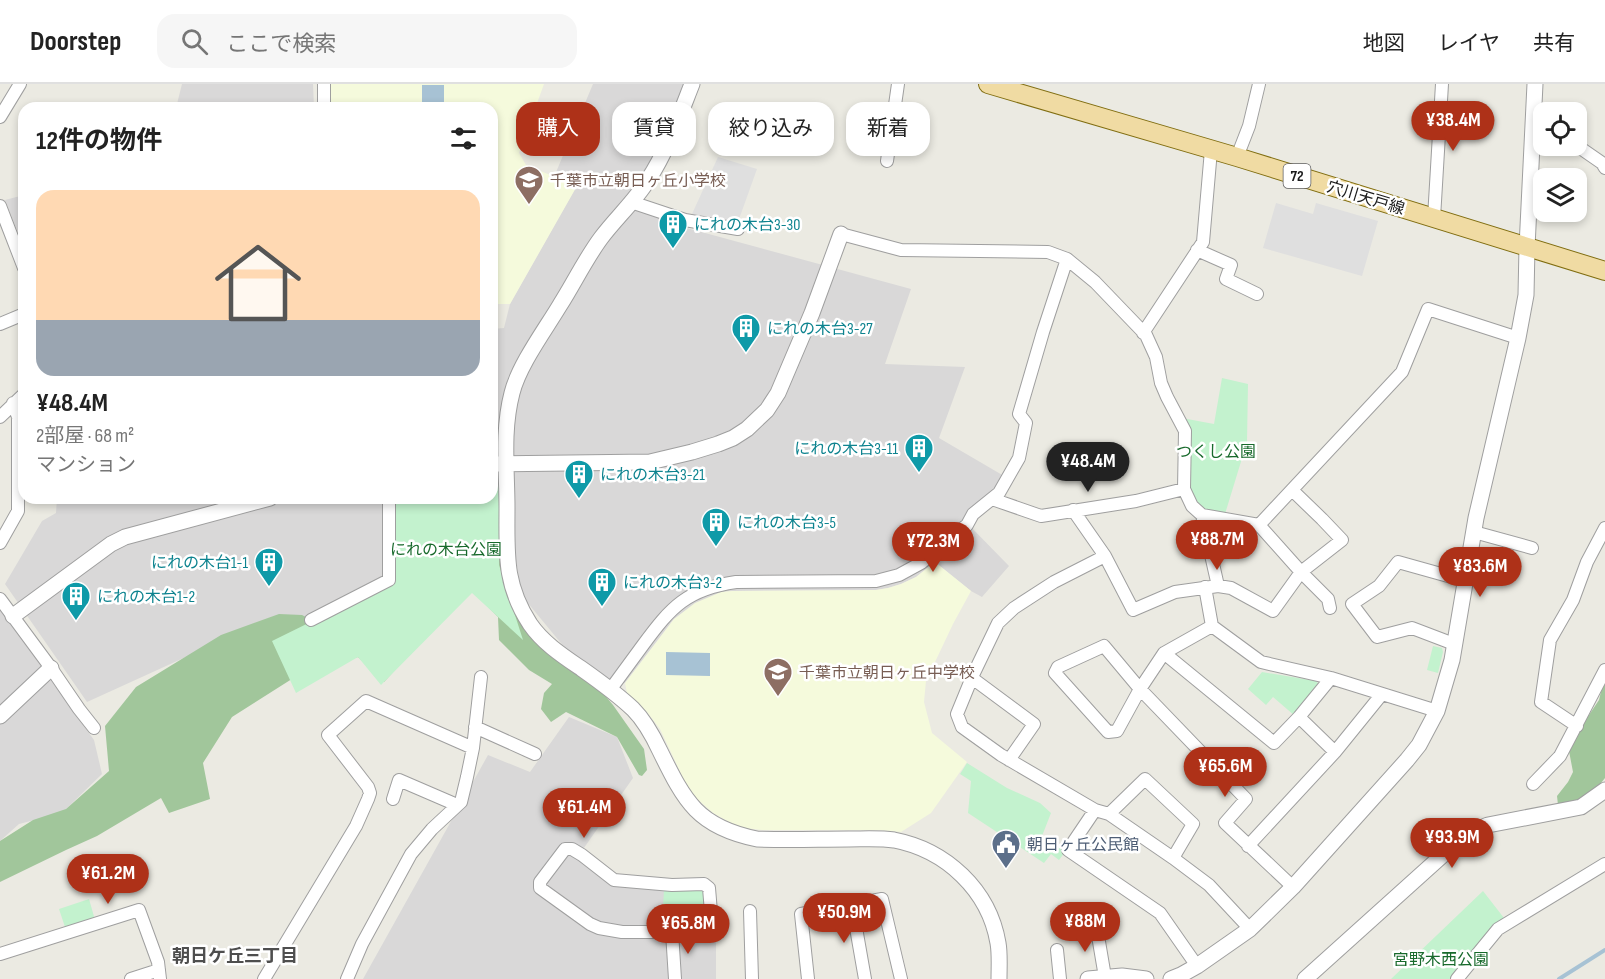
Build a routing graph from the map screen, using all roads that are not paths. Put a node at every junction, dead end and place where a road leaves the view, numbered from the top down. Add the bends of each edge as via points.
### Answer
1 (20, 84) edge
2 (324, 84) edge
3 (692, 84) edge
4 (898, 84) edge
5 (988, 84) edge
6 (1259, 84) edge
7 (1442, 84) edge
8 (1535, 84) edge
9 (324, 102) edge
10 (1536, 102) edge
11 (0, 117) edge
12 (1211, 150) junction
13 (1587, 153) edge
14 (1535, 156) edge
15 (1237, 157) junction
16 (887, 161) dead end
17 (1605, 168) edge
18 (631, 201) junction
19 (0, 206) edge
20 (1434, 218) junction
21 (738, 229) dead end
22 (4, 231) edge
23 (841, 234) joint
24 (1527, 247) junction
25 (1197, 250) junction
26 (18, 257) edge
27 (1067, 259) junction
28 (1605, 271) edge
29 (1257, 294) dead end
30 (18, 316) edge
31 (0, 324) edge
32 (1143, 333) junction
33 (1518, 338) junction
34 (18, 399) edge
35 (13, 403) junction
36 (0, 417) edge
37 (499, 464) edge
38 (1184, 489) junction
39 (1292, 490) junction
40 (992, 499) junction
41 (248, 504) edge
42 (389, 504) edge
43 (1073, 510) junction
44 (1202, 515) junction
45 (1259, 525) junction
46 (1605, 528) edge
47 (1474, 532) junction
48 (0, 543) edge
49 (1532, 548) dead end
50 (1105, 556) junction
51 (1301, 572) junction
52 (1466, 581) junction
53 (1218, 585) junction
54 (1205, 587) junction
55 (0, 599) edge
56 (1330, 608) dead end
57 (13, 616) junction
58 (312, 620) dead end
59 (1212, 626) junction
60 (1455, 644) junction
61 (1164, 653) junction
62 (51, 668) junction
63 (1605, 670) edge
64 (481, 677) dead end
65 (972, 678) junction
66 (1331, 678) junction
67 (1140, 689) junction
68 (610, 690) junction
69 (1382, 694) junction
70 (1437, 711) junction
71 (0, 716) edge
72 (1299, 717) junction
73 (1577, 726) junction
74 (475, 727) junction
75 (94, 728) dead end
76 (472, 748) junction
77 (1335, 752) junction
78 (535, 754) dead end
79 (1009, 760) junction
80 (1533, 784) dead end
81 (1604, 795) edge
82 (393, 799) dead end
83 (457, 805) junction
84 (1095, 810) junction
85 (1109, 814) junction
86 (1248, 846) junction
87 (1173, 858) junction
88 (1605, 864) edge
89 (1293, 887) junction
90 (852, 905) junction
91 (750, 911) dead end
92 (1096, 924) dead end
93 (1250, 929) junction
94 (672, 932) junction
95 (1057, 950) dead end
96 (0, 954) edge
97 (1197, 966) junction
98 (160, 975) edge
99 (1105, 977) junction
100 (131, 979) edge
101 (264, 979) edge
102 (347, 979) edge
103 (675, 979) edge
104 (752, 979) edge
105 (808, 979) edge
106 (865, 979) edge
107 (901, 979) edge
108 (999, 979) edge
109 (1060, 979) edge
110 (1088, 979) edge
111 (1146, 979) edge
112 (1171, 979) edge
113 (1305, 979) edge
114 (1457, 979) edge

1 - 11 street
2 - 9 street
3 - 18 street via 664,152
4 - 16 street
5 - 12 main road, 穴川天戸線 / 72
6 - 15 street
7 - 20 street
8 - 10 street
12 - 15 main road, 穴川天戸線 / 72
12 - 25 street via 1203,242
13 - 17 street
14 - 24 street
15 - 20 main road, 穴川天戸線 / 72
18 - 21 street via 686,220
18 - 37 street via 600,239 516,380
19 - 22 street
20 - 24 main road, 穴川天戸線 / 72
22 - 26 street
23 - 27 street via 901,250 1048,252
23 - 37 street via 778,393 747,429 718,444 650,462
24 - 28 main road, 穴川天戸線 / 72
24 - 33 street via 1526,295
25 - 29 street via 1232,265 1226,279
25 - 32 street
27 - 32 street via 1095,282
27 - 40 street via 1019,414 1026,423 1019,458
30 - 31 street
32 - 38 street via 1156,357 1164,390 1185,430
33 - 39 street via 1428,309 1402,372
33 - 47 street
34 - 35 street
35 - 36 street
35 - 48 street via 18,417 18,511
37 - 68 street via 507,560 518,603 541,637
38 - 43 street
38 - 44 street via 1192,506
39 - 45 street
39 - 51 street via 1341,540
40 - 43 street via 1041,516
40 - 68 street via 930,556 899,575 876,581 736,582 693,594 662,618
41 - 57 street via 125,537
42 - 58 street via 389,580
43 - 50 street
44 - 45 street
44 - 53 street
45 - 51 street
46 - 73 street via 1573,600 1550,640 1541,702
47 - 49 street
47 - 52 street
50 - 54 street via 1133,609 1175,592
50 - 65 street via 1014,608 998,623
51 - 53 street via 1273,611
51 - 56 street via 1328,599
52 - 60 street
52 - 60 street via 1398,562 1380,586 1352,604 1377,637 1412,628
53 - 54 street
54 - 59 street
55 - 57 street
57 - 62 street
59 - 61 street
59 - 66 street via 1261,662
60 - 70 street
61 - 67 street
61 - 72 street via 1274,743
62 - 71 street
62 - 75 street
63 - 73 street
64 - 74 street
65 - 79 street via 957,714 962,727
65 - 79 street via 1034,724
66 - 69 street
66 - 72 street
67 - 67 street via 1117,731 1108,732 1055,674 1058,667 1104,646
67 - 86 street via 1246,799 1225,823
68 - 108 street via 642,719 689,803 717,826 758,839 893,840 925,849 955,868 978,893 995,928
69 - 70 street
69 - 77 street
70 - 89 street via 1407,760
72 - 77 street
73 - 80 street via 1560,756
74 - 76 street
74 - 78 street
76 - 83 street via 468,777
76 - 101 street via 366,701 328,735 370,793 356,826
77 - 86 street
79 - 84 street
81 - 113 street via 1581,807 1488,825 1465,835
82 - 83 street via 399,780
83 - 102 street via 411,854
84 - 85 street
84 - 97 street via 1068,850 1160,913
85 - 87 street
85 - 87 street via 1145,779 1193,824
86 - 89 street
87 - 93 street via 1209,885
88 - 114 street via 1498,929
89 - 93 street
90 - 105 street via 801,914
90 - 106 street
90 - 107 street via 882,899
91 - 104 street
92 - 99 street
93 - 97 street
94 - 94 street via 706,929 711,924 709,888 704,884 614,880 572,849 566,849 540,882 540,888 599,928
94 - 103 street
95 - 109 street
96 - 98 street via 139,910
97 - 112 street
98 - 100 street
99 - 110 street
99 - 111 street

